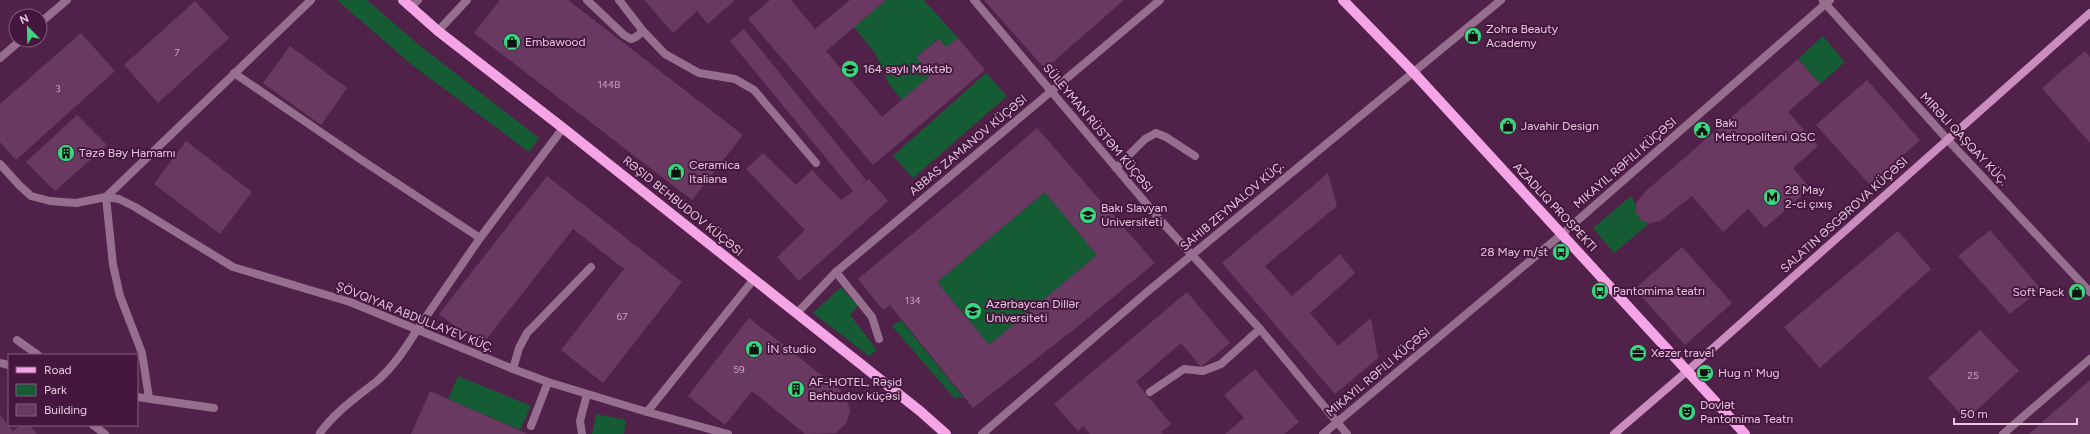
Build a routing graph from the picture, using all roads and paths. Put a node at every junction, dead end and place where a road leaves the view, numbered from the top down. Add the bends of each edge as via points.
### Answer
1 (67, 0) edge
2 (311, 0) edge
3 (403, 0) edge
4 (467, 0) edge
5 (587, 0) edge
6 (619, 0) edge
7 (974, 0) edge
8 (1160, 0) edge
9 (1343, 0) edge
10 (1501, 0) edge
11 (1826, 1) edge
12 (415, 4) edge
13 (2090, 13) edge
14 (48, 16) edge
15 (438, 31) junction
16 (643, 31) junction
17 (12, 48) edge
18 (0, 58) edge
19 (234, 72) junction
20 (1414, 72) junction
21 (1051, 91) junction
22 (564, 128) junction
23 (1947, 139) junction
24 (1195, 156) dead end
25 (816, 163) dead end
26 (0, 164) edge
27 (1116, 168) junction
28 (106, 197) junction
29 (1562, 234) junction
30 (480, 238) junction
31 (1191, 255) junction
32 (591, 267) dead end
33 (836, 272) junction
34 (754, 279) junction
35 (2090, 292) edge
36 (797, 314) junction
37 (1260, 329) junction
38 (417, 330) junction
39 (17, 340) dead end
40 (878, 340) dead end
41 (37, 354) edge
42 (2090, 360) edge
43 (513, 370) junction
44 (1687, 372) junction
45 (548, 382) junction
46 (1150, 392) dead end
47 (586, 394) junction
48 (138, 397) edge
49 (149, 398) junction
50 (214, 408) dead end
51 (647, 412) junction
52 (1337, 422) junction
53 (94, 426) edge
54 (531, 426) dead end
55 (320, 432) dead end
56 (105, 434) edge
57 (582, 434) edge
58 (728, 434) edge
59 (946, 434) edge
60 (982, 434) edge
61 (1323, 434) edge
62 (1347, 434) edge
63 (1614, 434) edge
64 (1745, 434) edge
65 (2003, 434) edge

1 - 14 street
2 - 19 street
3 - 12 main road, RƏŞID BEHBUDOV KÜÇƏSI
4 - 15 street
5 - 16 street via 631,39
6 - 16 street
7 - 21 street, SÜLEYMAN RÜSTƏM KÜÇƏSI
8 - 21 street, ABBAS ZAMANOV KÜÇƏSI
9 - 20 main road
10 - 20 street, SAHIB ZEYNALOV KÜÇ.
11 - 23 street, MIRƏLI QAŞQAY KÜÇ.
11 - 29 street
12 - 15 main road, RƏŞID BEHBUDOV KÜÇƏSI
13 - 23 main road
15 - 22 main road, RƏŞID BEHBUDOV KÜÇƏSI
16 - 25 street via 665,54 699,73 735,79 754,90
17 - 18 street
19 - 28 street
19 - 30 street
20 - 29 main road
20 - 31 street, SAHIB ZEYNALOV KÜÇ.
21 - 27 street, SÜLEYMAN RÜSTƏM KÜÇƏSI
21 - 33 street, ABBAS ZAMANOV KÜÇƏSI
22 - 30 street
22 - 34 main road, RƏŞID BEHBUDOV KÜÇƏSI
23 - 35 street, MIRƏLI QAŞQAY KÜÇ.
23 - 44 main road
24 - 27 street via 1156,133 1145,139
26 - 28 street, ŞÖVQIYAR ABDULLAYEV KÜÇ. via 31,196 50,201 76,203
27 - 31 street, SÜLEYMAN RÜSTƏM KÜÇƏSI
28 - 38 street, ŞÖVQIYAR ABDULLAYEV KÜÇ. via 119,199 135,207 233,267 338,298
28 - 49 street via 113,265 120,296 142,353
29 - 44 main road
29 - 52 street
30 - 38 street
31 - 37 street, SÜLEYMAN RÜSTƏM KÜÇƏSI
31 - 60 street, SAHIB ZEYNALOV KÜÇ.
32 - 43 street via 526,333
33 - 36 street, ABBAS ZAMANOV KÜÇƏSI
33 - 40 street via 872,317
34 - 36 main road, RƏŞID BEHBUDOV KÜÇƏSI
34 - 51 street
36 - 59 main road, RƏŞID BEHBUDOV KÜÇƏSI
37 - 46 street via 1221,364 1203,371 1184,369
37 - 52 street, SÜLEYMAN RÜSTƏM KÜÇƏSI
38 - 43 street, ŞÖVQIYAR ABDULLAYEV KÜÇ.
38 - 55 street via 400,358 378,380 328,421
39 - 41 street
42 - 65 street
43 - 45 street, ŞÖVQIYAR ABDULLAYEV KÜÇ.
44 - 63 main road
44 - 64 main road
45 - 47 street, ŞÖVQIYAR ABDULLAYEV KÜÇ.
45 - 54 street
47 - 51 street, ŞÖVQIYAR ABDULLAYEV KÜÇ.
47 - 57 street via 580,421
48 - 49 street
49 - 50 street
51 - 58 street, ŞÖVQIYAR ABDULLAYEV KÜÇ.
52 - 61 street
52 - 62 street, SÜLEYMAN RÜSTƏM KÜÇƏSI
53 - 56 street

